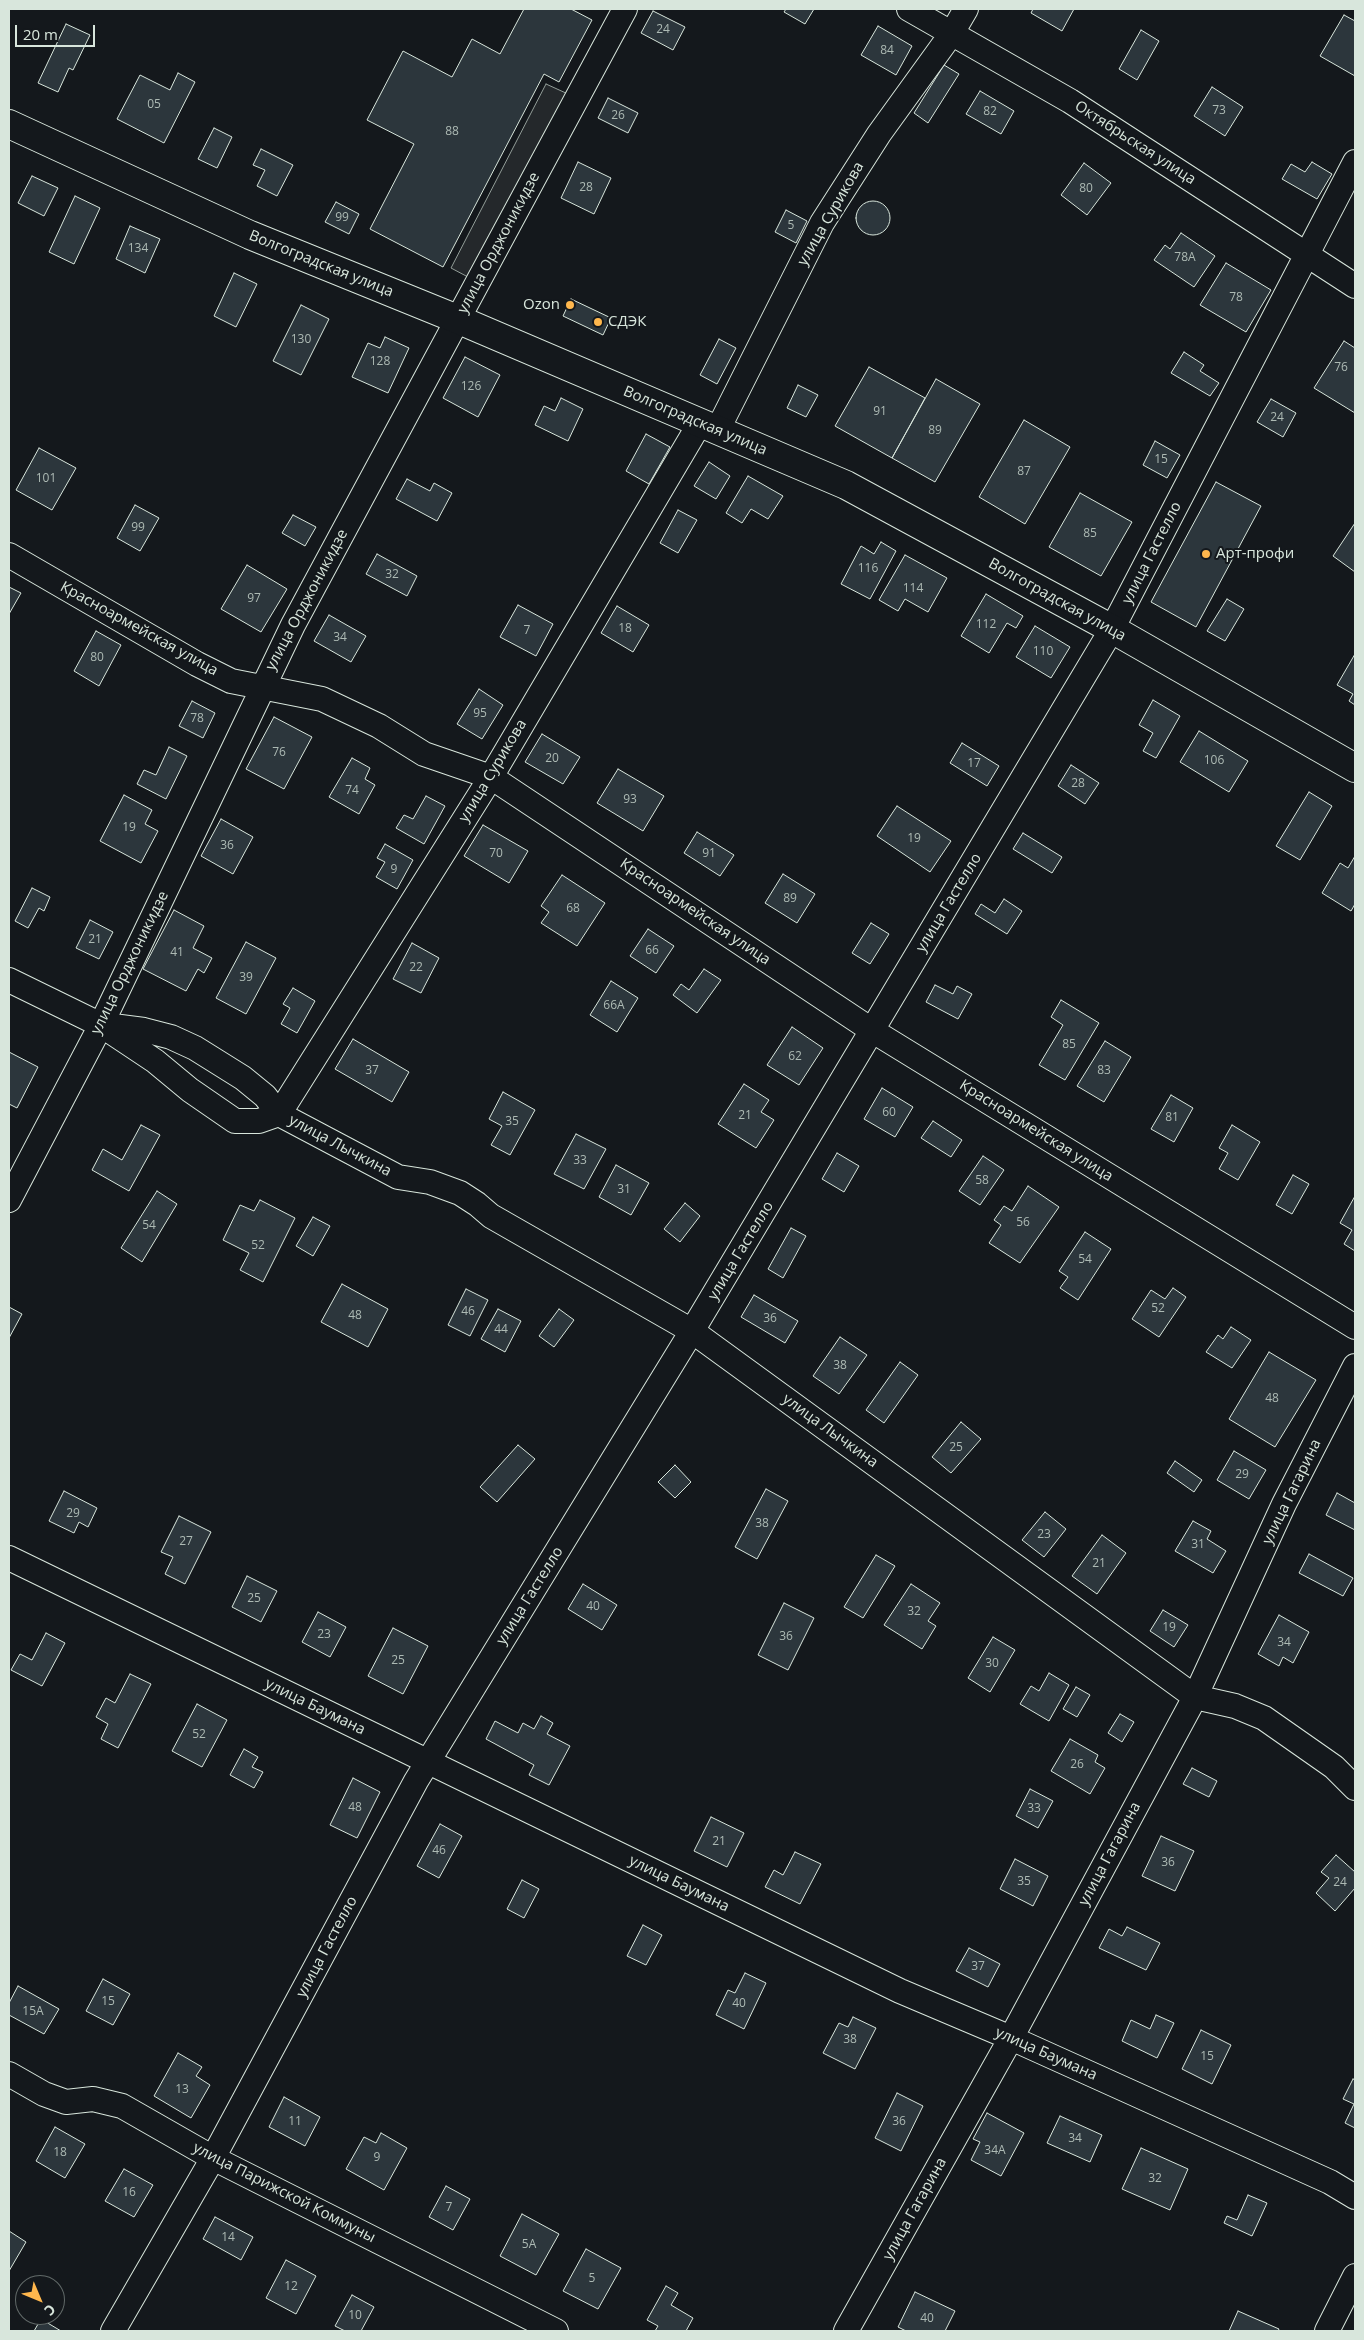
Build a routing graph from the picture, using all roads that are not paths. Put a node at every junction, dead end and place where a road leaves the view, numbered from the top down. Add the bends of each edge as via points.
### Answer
1 (625, 9) edge
2 (909, 9) edge
3 (966, 9) edge
4 (952, 33) junction
5 (9, 124) edge
6 (1355, 162) edge
7 (1305, 255) junction
8 (1355, 286) edge
9 (457, 320) junction
10 (709, 427) junction
11 (9, 555) edge
12 (1112, 629) junction
13 (262, 686) junction
14 (1355, 768) edge
15 (491, 777) junction
16 (9, 980) edge
17 (101, 1025) junction
18 (873, 1031) junction
19 (279, 1114) junction
20 (9, 1200) edge
21 (1355, 1327) edge
22 (692, 1331) junction
23 (1355, 1366) edge
24 (9, 1558) edge
25 (1195, 1696) junction
26 (428, 1762) junction
27 (1355, 1788) edge
28 (1011, 2038) junction
29 (9, 2074) edge
30 (213, 2158) junction
31 (1355, 2196) edge
32 (1355, 2276) edge
33 (112, 2331) edge
34 (556, 2331) edge
35 (846, 2331) edge
36 (1327, 2331) edge

1 - 9 street, улица Орджоникидзе
2 - 4 street, Октябрьская улица
3 - 4 street, улица Сурикова
4 - 7 street, Октябрьская улица via 1070,101
4 - 10 street, улица Сурикова via 879,134 822,223
5 - 9 street, Волгоградская улица via 250,235
6 - 7 street, улица Гастелло
7 - 8 street, Октябрьская улица
7 - 12 street, улица Гастелло
9 - 10 street, Волгоградская улица
9 - 13 street, улица Орджоникидзе
10 - 12 street, Волгоградская улица via 846,485
10 - 15 street, улица Сурикова
11 - 13 street, Красноармейская улица via 197,664 231,680
12 - 14 street, Волгоградская улица
12 - 18 street, улица Гастелло
13 - 15 street, Красноармейская улица via 322,699 379,726 424,754
13 - 17 street, улица Орджоникидзе
15 - 18 street, Красноармейская улица
15 - 19 street, улица Сурикова
16 - 17 street, улица Лычкина
17 - 19 street, улица Лычкина via 144,1030 195,1048 243,1078 265,1096
17 - 19 street, улица Лычкина via 235,1120 259,1122
17 - 20 street, улица Орджоникидзе
18 - 21 street, Красноармейская улица
18 - 22 street, улица Гастелло
19 - 22 street, улица Лычкина via 398,1176 430,1182 460,1193 491,1216
22 - 25 street, улица Лычкина
22 - 26 street, улица Гастелло
23 - 25 street, улица Гагарина via 1284,1504
24 - 26 street, улица Баумана
25 - 27 street, улица Лычкина via 1235,1706 1264,1718 1334,1767
25 - 28 street, улица Гагарина
26 - 28 street, улица Баумана via 891,1986
26 - 30 street, улица Гастелло
28 - 31 street, улица Баумана
28 - 35 street, улица Гагарина
29 - 30 street, улица Парижской Коммуны via 44,2094 66,2102 93,2099 122,2106
30 - 33 street, улица Гастелло
30 - 34 street, улица Парижской Коммуны
32 - 36 street

